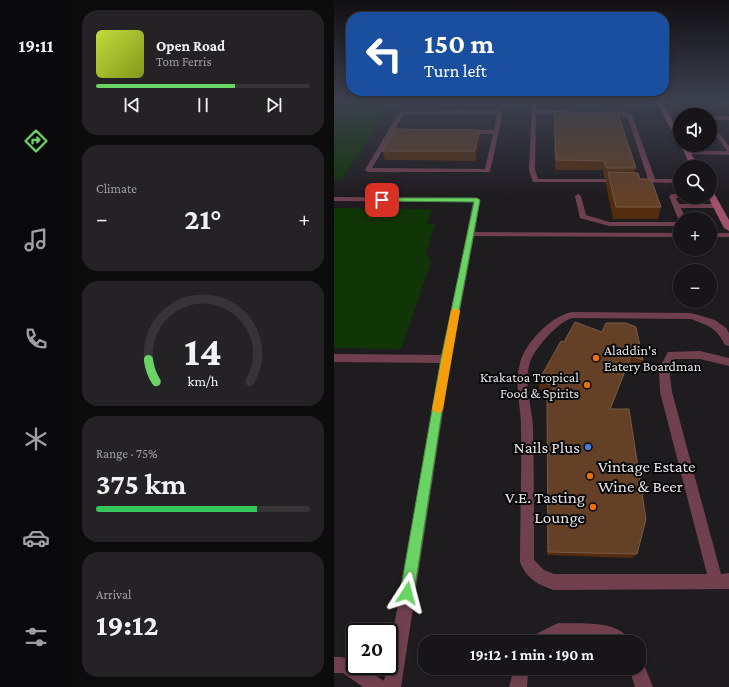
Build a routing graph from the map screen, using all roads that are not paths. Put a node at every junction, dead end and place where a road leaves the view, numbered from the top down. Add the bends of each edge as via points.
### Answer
1 (389, 133) edge
2 (495, 133) edge
3 (533, 133) edge
4 (635, 133) edge
5 (717, 134) edge
6 (729, 151) edge
7 (687, 153) joint
8 (691, 160) edge
9 (652, 181) junction
10 (673, 181) edge
11 (578, 196) dead end
12 (334, 199) edge
13 (676, 206) joint
14 (717, 206) joint
15 (679, 212) edge
16 (673, 224) edge
17 (729, 228) edge
18 (471, 234) junction
19 (673, 235) edge
20 (717, 235) edge
21 (729, 235) edge
22 (729, 342) edge
23 (334, 358) edge
24 (446, 359) junction
25 (729, 362) edge
26 (716, 581) junction
27 (729, 581) edge
28 (551, 635) edge
29 (611, 635) edge
30 (334, 665) edge
31 (520, 675) edge
32 (640, 675) edge
33 (378, 687) edge
34 (392, 687) edge
35 (518, 687) edge
36 (644, 687) edge

1 - 2 lane via 368,170 488,171
3 - 9 lane via 534,181
4 - 9 lane
5 - 6 lane
6 - 7 lane
7 - 8 main road
9 - 10 lane
11 - 16 lane via 583,216 609,224
12 - 18 lane via 477,200
13 - 14 lane
13 - 15 lane
14 - 17 main road
18 - 19 lane
18 - 24 lane
20 - 21 lane
22 - 26 lane via 723,331 712,323 691,316 572,315 565,316 554,324 530,353 523,368 522,388 527,438 527,562 533,572 542,579 554,582
23 - 24 lane
24 - 34 lane
25 - 26 lane via 700,356 672,355 664,369 666,392
26 - 27 lane
28 - 29 lane via 558,631
30 - 33 lane via 345,665
31 - 35 lane
32 - 36 lane

